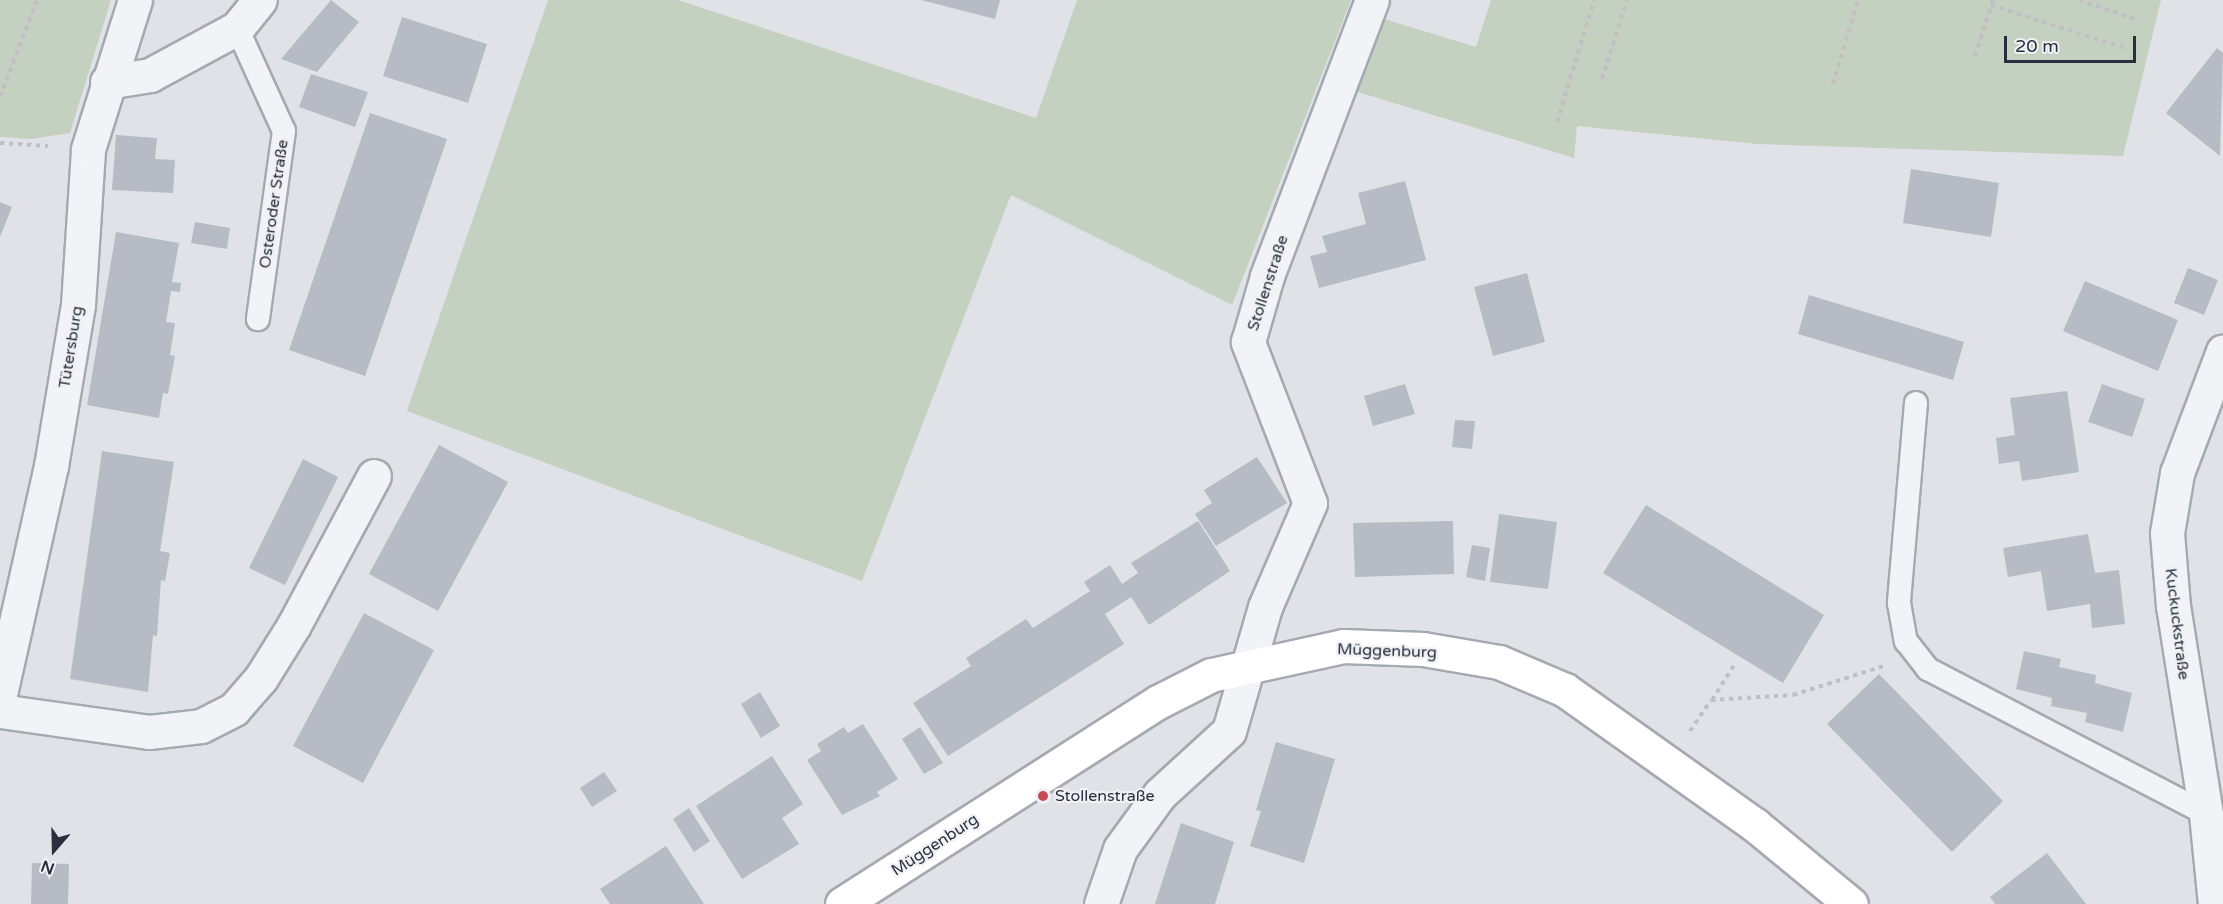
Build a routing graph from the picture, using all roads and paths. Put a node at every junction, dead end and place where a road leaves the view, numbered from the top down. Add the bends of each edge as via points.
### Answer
1 (37, 0) edge
2 (135, 0) edge
3 (260, 0) edge
4 (1372, 0) edge
5 (1594, 0) edge
6 (1627, 0) edge
7 (1858, 0) edge
8 (2079, 0) edge
9 (1992, 2) edge
10 (2138, 20) dead end
11 (237, 27) junction
12 (2127, 49) dead end
13 (1975, 56) dead end
14 (1602, 79) dead end
15 (107, 82) junction
16 (1833, 84) dead end
17 (0, 97) edge
18 (1557, 122) dead end
19 (0, 143) edge
20 (88, 149) junction
21 (258, 319) dead end
22 (2223, 351) edge
23 (1916, 403) dead end
24 (374, 476) dead end
25 (1736, 662) dead end
26 (1248, 665) junction
27 (1877, 670) dead end
28 (0, 694) edge
29 (1711, 700) junction
30 (0, 711) edge
31 (1668, 762) junction
32 (2206, 814) junction
33 (842, 904) edge
34 (1101, 904) edge
35 (1851, 904) edge
36 (2215, 904) edge

1 - 17 path
2 - 15 street, Tütersburg
3 - 11 street
4 - 26 street, Stollenstraße via 1267,276 1248,342 1310,503 1265,607
5 - 18 path
6 - 14 path
7 - 16 path
8 - 10 path
9 - 12 path
9 - 13 path
11 - 15 street via 150,75
11 - 21 lane, Osteroder Straße via 284,131
15 - 20 street, Tütersburg
19 - 20 path
20 - 28 street, Tütersburg via 76,316 51,466
22 - 32 street, Kuckuckstraße via 2177,473 2167,533 2173,606
23 - 32 lane via 1899,603 1906,640 1928,669
24 - 30 street via 294,625 261,678 234,709 201,726 149,732
25 - 29 path
26 - 31 main road, Müggenburg via 1343,646 1423,649 1499,662 1565,690
26 - 33 main road, Müggenburg via 1211,675 1158,702
26 - 34 street, Stollenstraße via 1229,731 1160,794 1120,849
27 - 29 path via 1793,695
29 - 31 path
31 - 35 main road, Müggenburg via 1755,825
32 - 36 street, Kuckuckstraße

